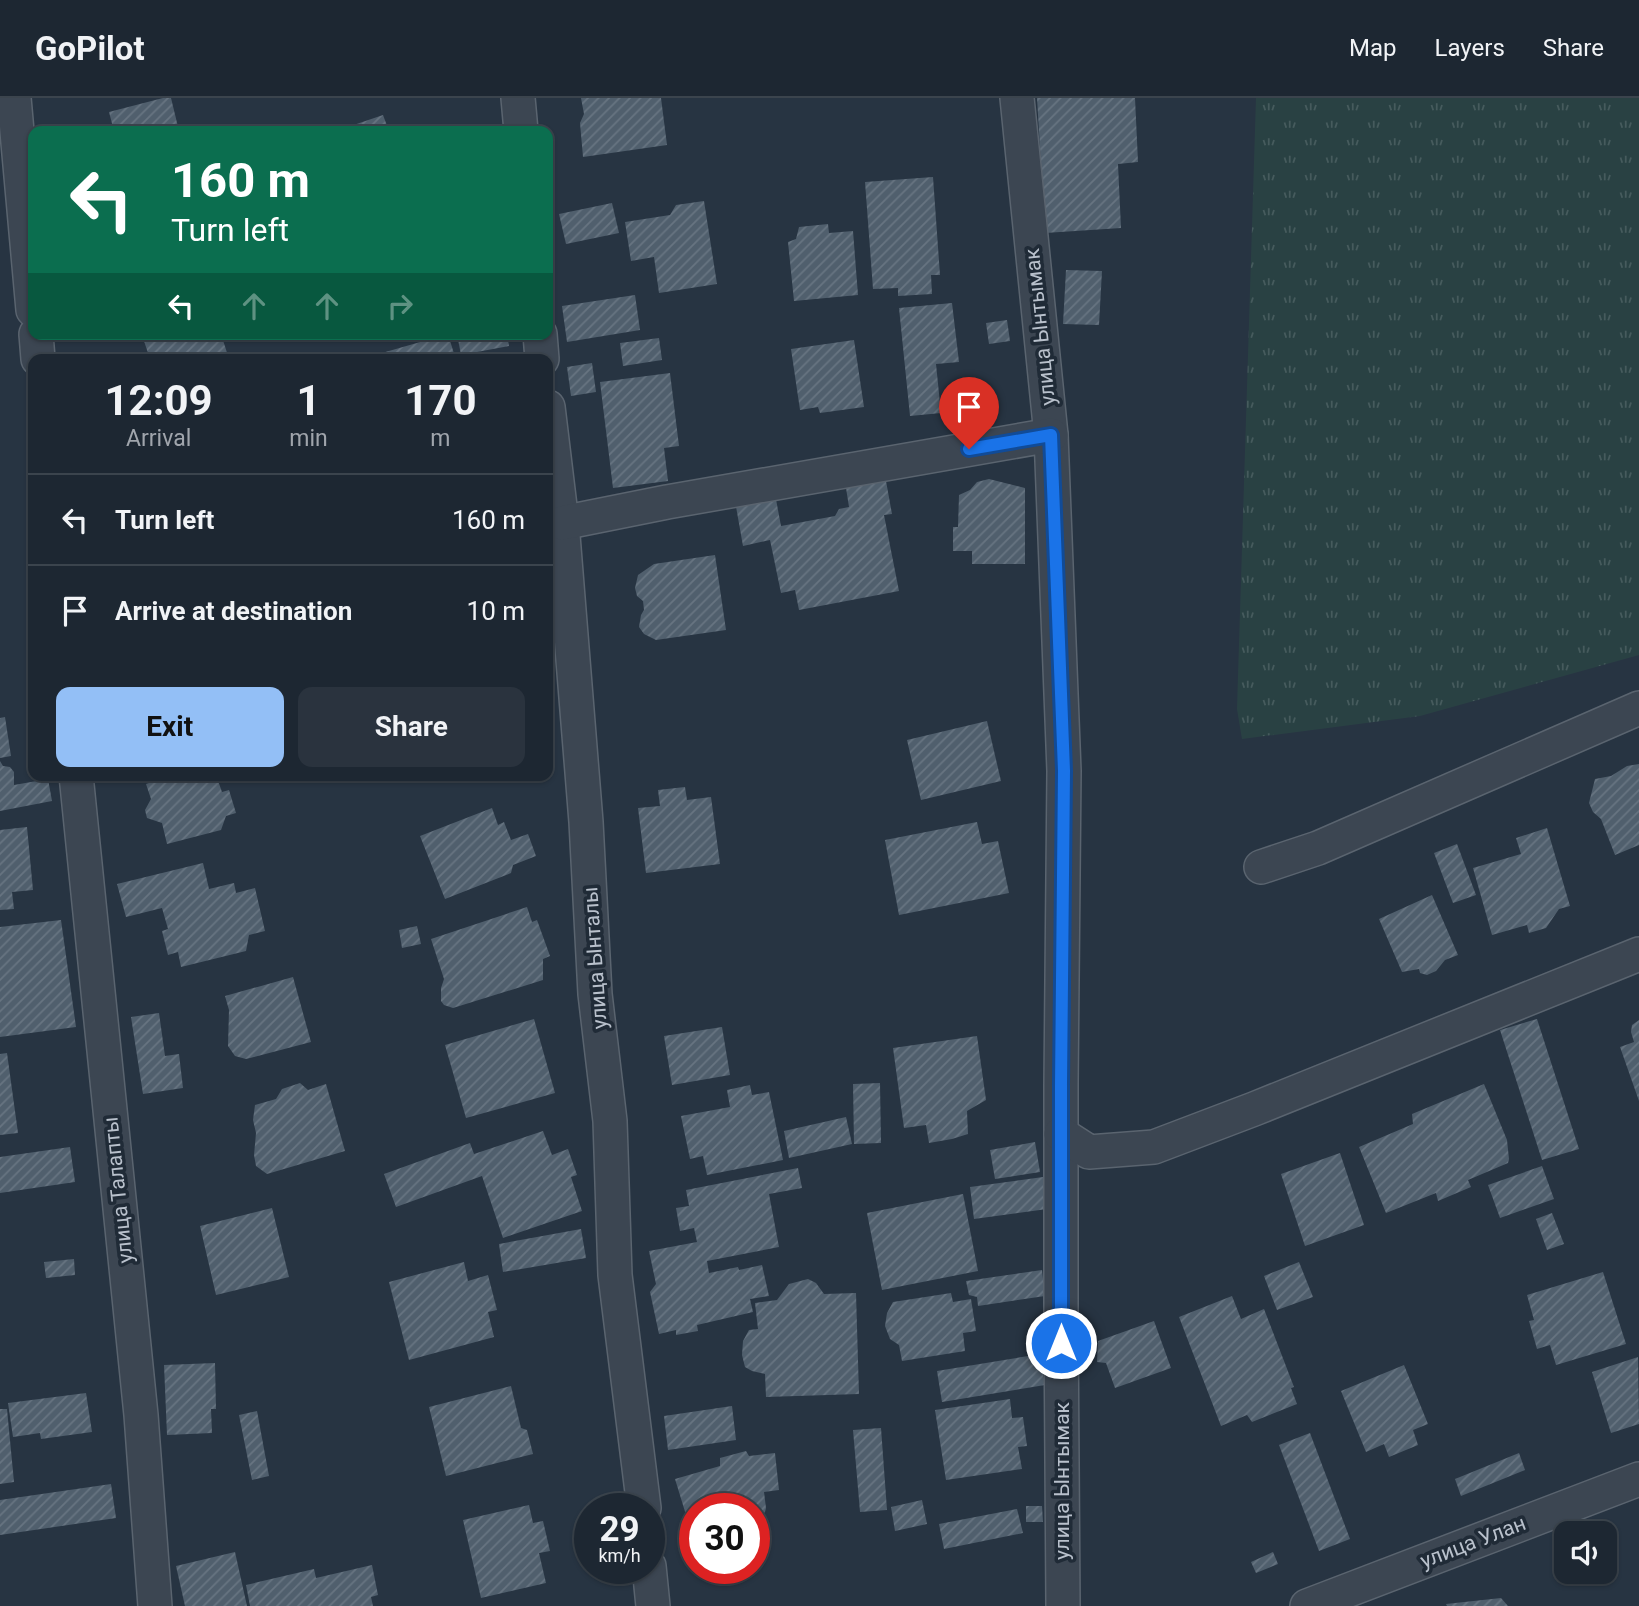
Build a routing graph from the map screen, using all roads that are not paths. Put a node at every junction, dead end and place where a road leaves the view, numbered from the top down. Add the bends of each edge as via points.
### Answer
1 (14, 98) edge
2 (517, 98) edge
3 (1017, 98) edge
4 (520, 126) edge
5 (28, 254) edge
6 (1051, 435) junction
7 (553, 448) edge
8 (562, 523) junction
9 (1639, 708) edge
10 (77, 781) edge
11 (1261, 867) dead end
12 (1639, 954) edge
13 (1061, 1134) junction
14 (1639, 1479) edge
15 (642, 1493) edge
16 (651, 1584) edge
17 (155, 1606) edge
18 (653, 1606) edge
19 (1063, 1606) edge
20 (1307, 1606) edge

1 - 5 street
2 - 4 street
3 - 6 street, улица Ынтымак
6 - 8 street
6 - 13 street, улица Ынтымак via 1064,771
7 - 8 street, улица Ынталы
8 - 15 street, улица Ынталы via 595,994 610,1121 615,1275
9 - 11 street via 1318,848
10 - 17 street, улица Талапты via 141,1415
12 - 13 street via 1154,1147 1090,1152
13 - 19 street, улица Ынтымак
14 - 20 street, улица Улан
16 - 18 street

